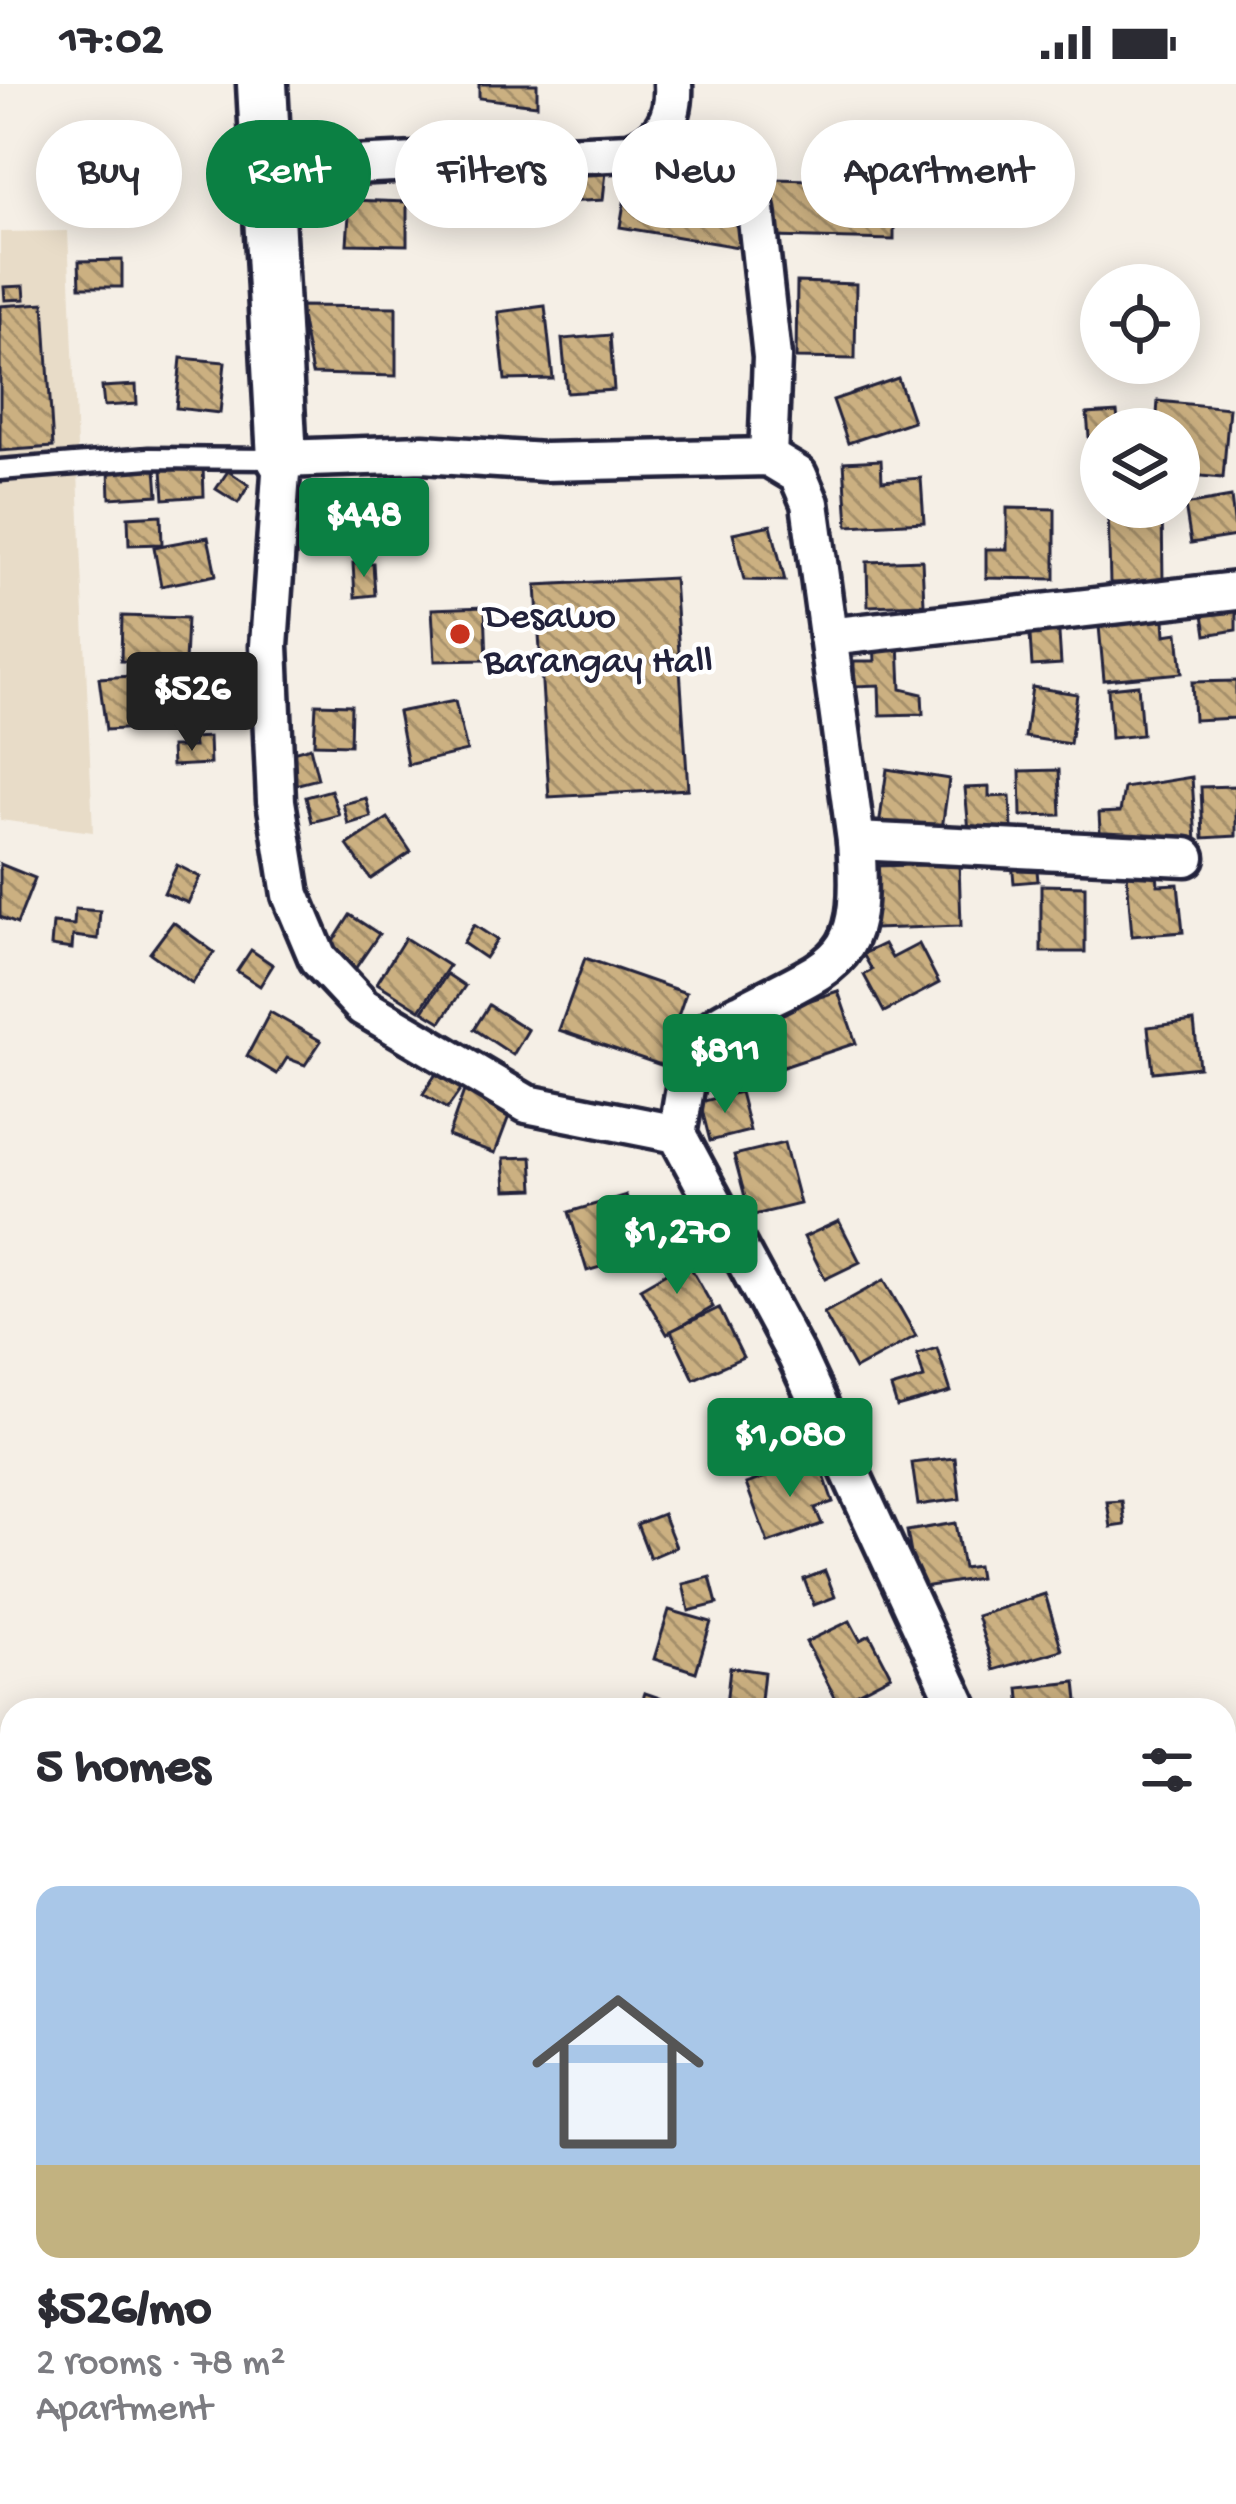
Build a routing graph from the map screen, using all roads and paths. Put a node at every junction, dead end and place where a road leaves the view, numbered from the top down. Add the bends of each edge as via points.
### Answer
1 (262, 84) edge
2 (673, 84) edge
3 (264, 120) edge
4 (371, 164) edge
5 (269, 228) edge
6 (758, 228) edge
7 (768, 457) junction
8 (282, 459) junction
9 (0, 470) edge
10 (1236, 591) edge
11 (829, 637) junction
12 (856, 842) junction
13 (1186, 857) dead end
14 (677, 1134) junction
15 (955, 1698) edge

1 - 3 street
2 - 4 street via 667,127 630,152
5 - 8 street
6 - 7 street via 772,357
7 - 8 street
7 - 11 street via 798,475 810,503
8 - 9 lane via 149,458
8 - 14 street via 268,646 276,801 291,895 318,959 363,1007 527,1104
10 - 11 street
11 - 12 street
12 - 13 street
12 - 14 street via 854,940 820,973 715,1026 699,1044
14 - 15 street via 807,1376

